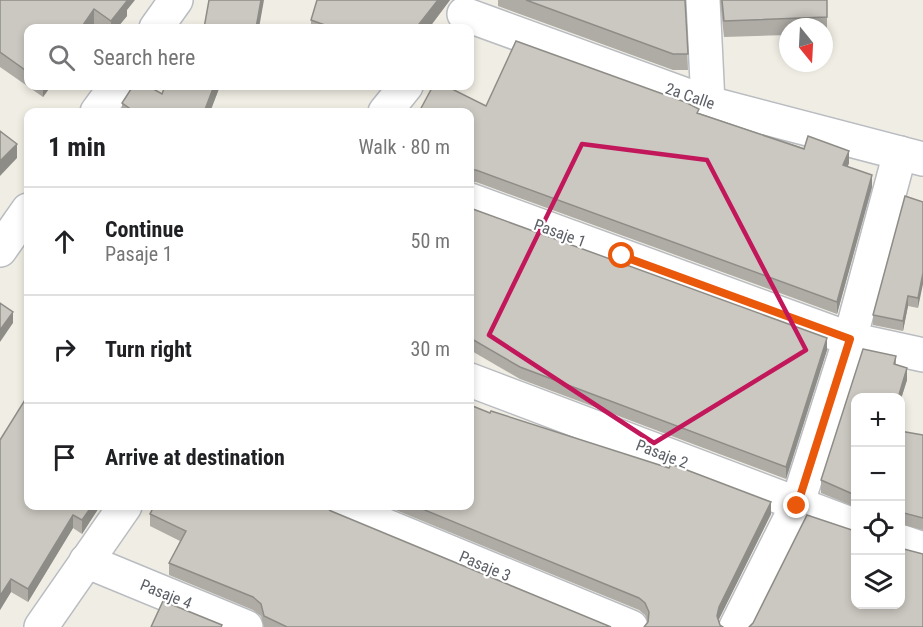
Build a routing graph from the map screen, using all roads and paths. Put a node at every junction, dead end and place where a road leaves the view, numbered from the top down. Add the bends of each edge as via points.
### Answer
1 (176, 0) edge
2 (703, 0) edge
3 (460, 14) edge
4 (159, 24) edge
5 (113, 90) edge
6 (403, 90) edge
7 (708, 103) junction
8 (100, 108) edge
9 (388, 108) edge
10 (912, 156) edge
11 (474, 201) edge
12 (24, 216) edge
13 (0, 250) edge
14 (850, 339) junction
15 (923, 355) edge
16 (474, 382) edge
17 (797, 506) junction
18 (121, 510) edge
19 (348, 510) edge
20 (851, 525) edge
21 (905, 543) edge
22 (923, 549) edge
23 (86, 561) junction
24 (41, 627) edge
25 (246, 627) edge
26 (631, 627) edge
27 (736, 627) edge

1 - 4 street
2 - 7 street
3 - 7 street, 2a Calle
5 - 8 street
6 - 9 street
7 - 10 street, 2a Calle
10 - 14 street
11 - 14 street, Pasaje 1
12 - 13 street
14 - 15 street, Pasaje 1
14 - 17 street
16 - 17 street, Pasaje 2
17 - 20 street, Pasaje 2
17 - 27 street
18 - 23 street
19 - 26 street, Pasaje 3
21 - 22 street
23 - 24 street
23 - 25 street, Pasaje 4

